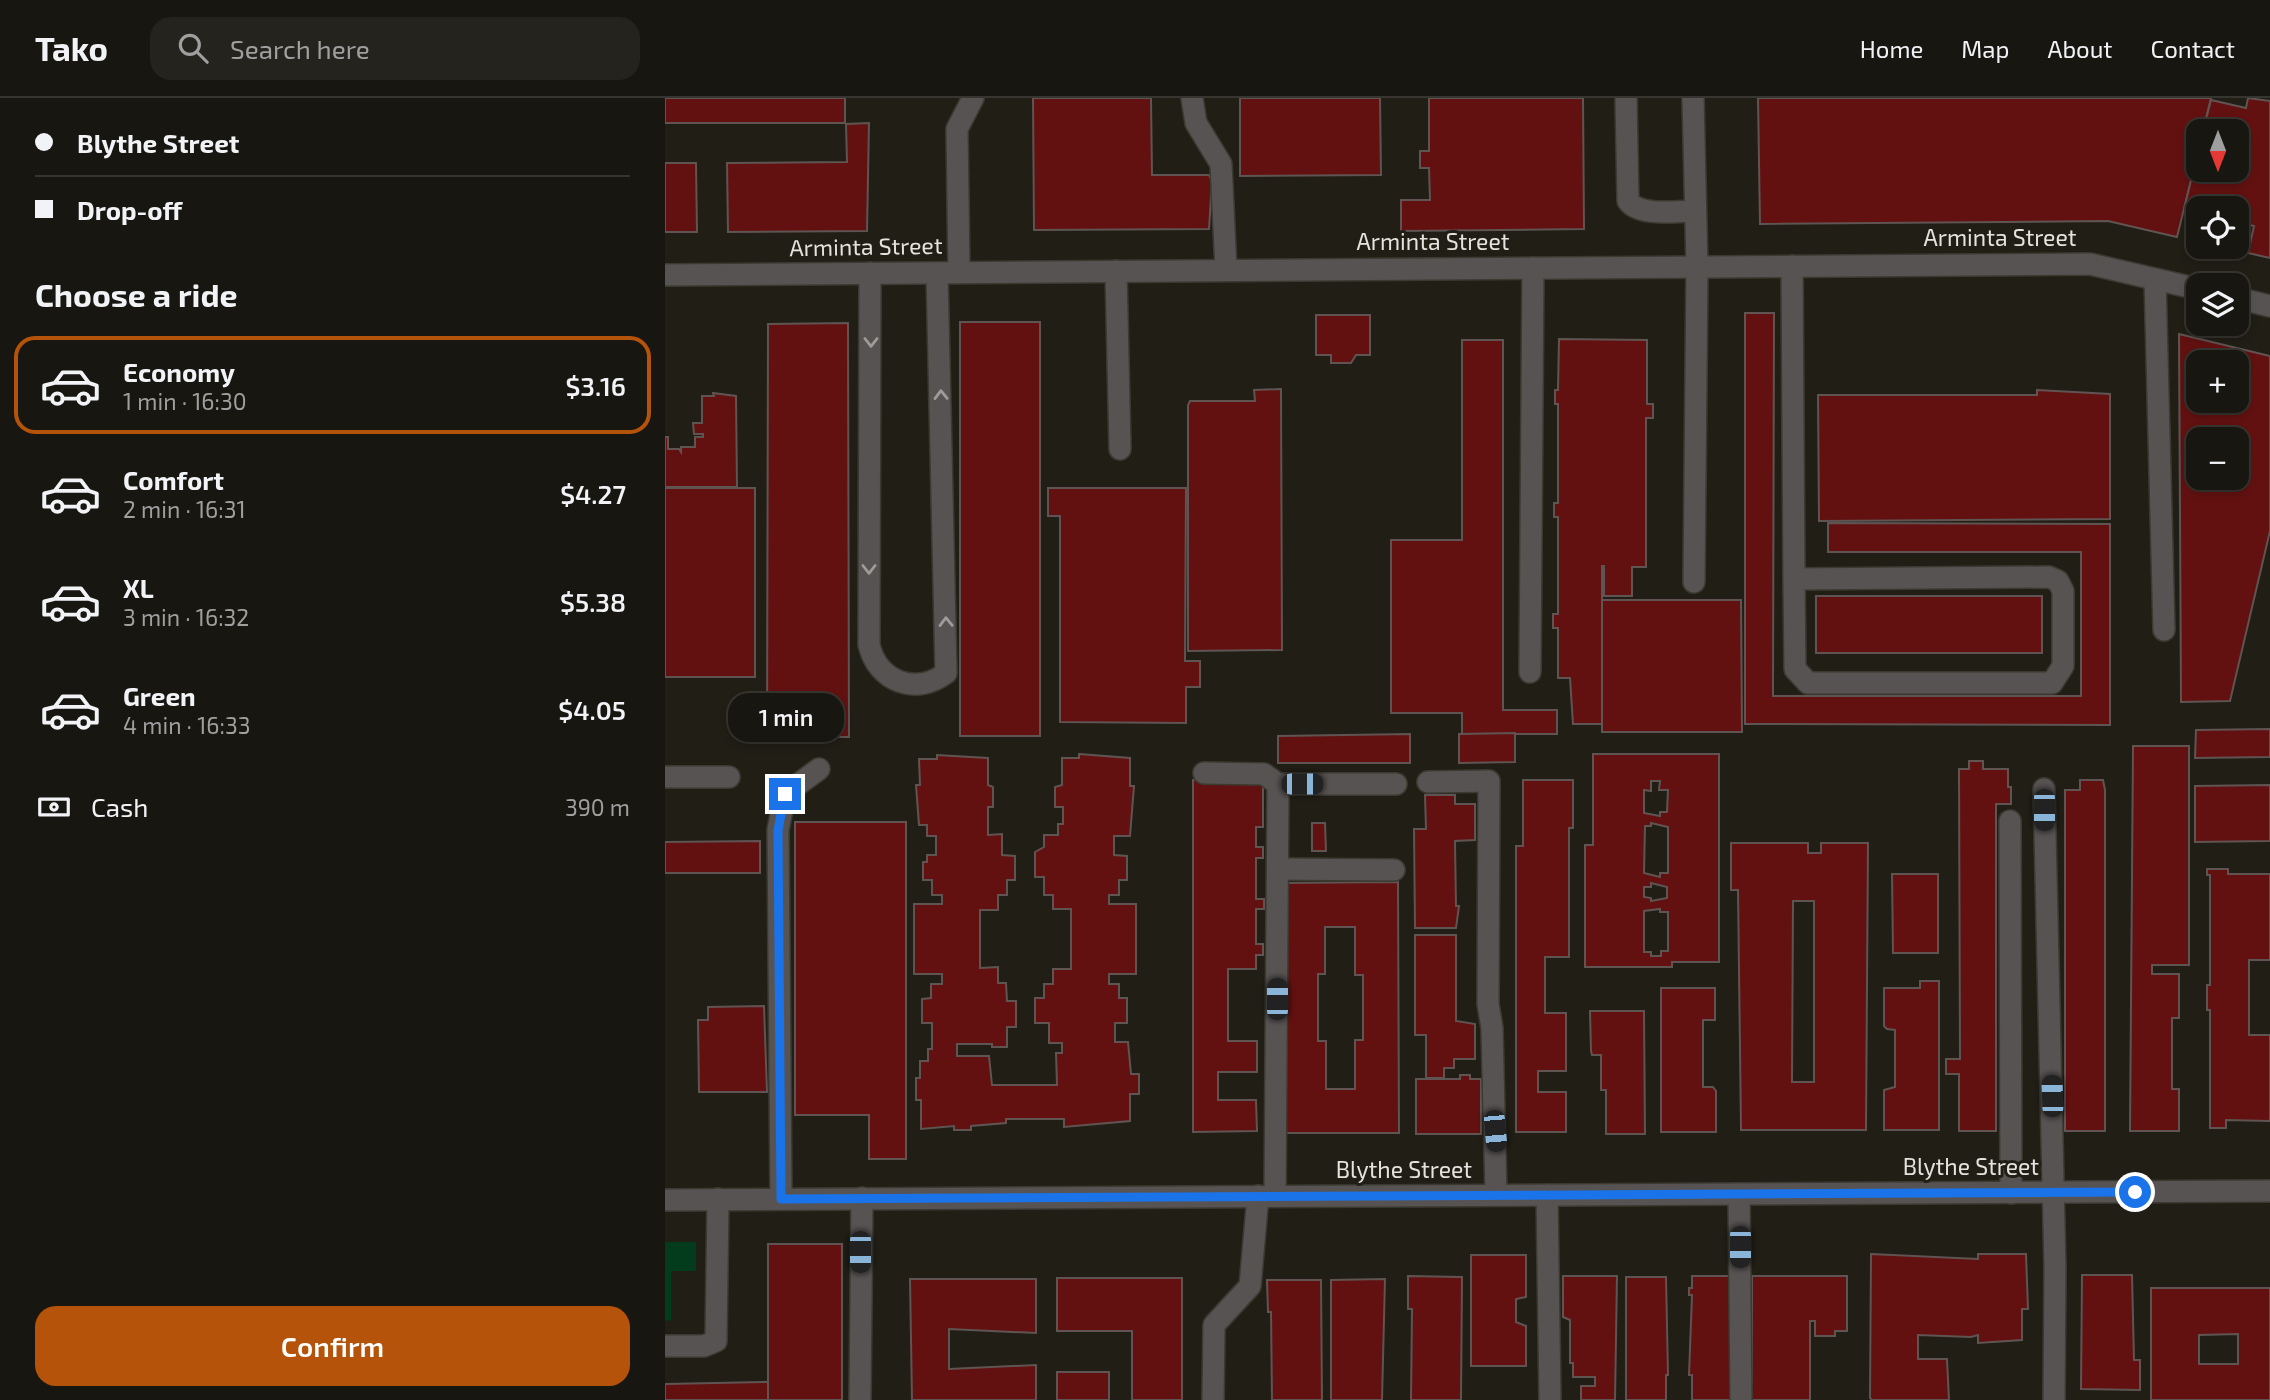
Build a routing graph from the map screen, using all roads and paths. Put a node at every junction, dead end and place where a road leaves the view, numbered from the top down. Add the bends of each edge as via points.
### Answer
1 (973, 98) edge
2 (1192, 98) edge
3 (1626, 98) edge
4 (1693, 98) edge
5 (1695, 211) junction
6 (1792, 266) junction
7 (1697, 267) junction
8 (1533, 268) junction
9 (1226, 270) junction
10 (1117, 271) junction
11 (959, 272) junction
12 (870, 273) junction
13 (937, 273) junction
14 (665, 275) edge
15 (2155, 279) junction
16 (2186, 286) edge
17 (2249, 301) edge
18 (2270, 306) edge
19 (1120, 449) dead end
20 (1794, 579) junction
21 (1694, 582) dead end
22 (2164, 630) dead end
23 (1530, 672) dead end
24 (819, 769) dead end
25 (1204, 773) dead end
26 (665, 777) edge
27 (729, 777) dead end
28 (1428, 782) dead end
29 (1396, 783) dead end
30 (1278, 784) junction
31 (2044, 789) dead end
32 (2010, 821) dead end
33 (1277, 869) junction
34 (1394, 870) dead end
35 (2270, 1191) edge
36 (2054, 1192) junction
37 (2011, 1193) junction
38 (1739, 1194) junction
39 (1496, 1195) junction
40 (1547, 1195) junction
41 (1267, 1196) junction
42 (862, 1198) junction
43 (717, 1199) junction
44 (781, 1199) junction
45 (665, 1200) edge
46 (717, 1332) junction
47 (665, 1333) edge
48 (665, 1346) edge
49 (860, 1400) edge
50 (1213, 1400) edge
51 (1550, 1400) edge
52 (1741, 1400) edge
53 (2054, 1400) edge

1 - 11 street via 957,129
2 - 9 street via 1195,123 1221,164
3 - 5 street via 1628,201 1642,210
4 - 5 street
5 - 7 street
6 - 7 street, Arminta Street
6 - 15 street, Arminta Street via 2090,264
6 - 20 street
7 - 8 street, Arminta Street
7 - 21 street
8 - 9 street, Arminta Street
8 - 23 street
9 - 10 street, Arminta Street
10 - 11 street, Arminta Street
10 - 19 street
11 - 13 street, Arminta Street
12 - 13 street, Arminta Street
12 -> 13 street via 869,645 872,659 882,671 913,685 932,684 946,673 947,658
12 - 14 street, Arminta Street
15 - 16 street, Arminta Street
15 - 22 street
17 - 18 street
20 - 20 street via 2049,577 2058,581 2063,591 2063,666 2052,683 1808,683 1795,669
24 - 44 street via 785,794 778,830
25 - 30 street via 1264,774
26 - 27 street
28 - 39 street via 1489,782 1488,1004
29 - 30 street
30 - 33 street
31 - 36 street
32 - 37 street
33 - 34 street
33 - 41 street
35 - 36 street, Blythe Street
36 - 37 street, Blythe Street
36 - 53 street
37 - 38 street, Blythe Street
38 - 40 street, Blythe Street
38 - 52 street
39 - 40 street, Blythe Street
39 - 41 street, Blythe Street
40 - 51 street
41 - 42 street, Blythe Street
41 - 50 street via 1251,1286 1214,1325
42 - 44 street, Blythe Street
42 - 49 street
43 - 44 street, Blythe Street
43 - 45 street, Blythe Street
43 - 46 street
46 - 47 street
46 - 48 street via 709,1346

